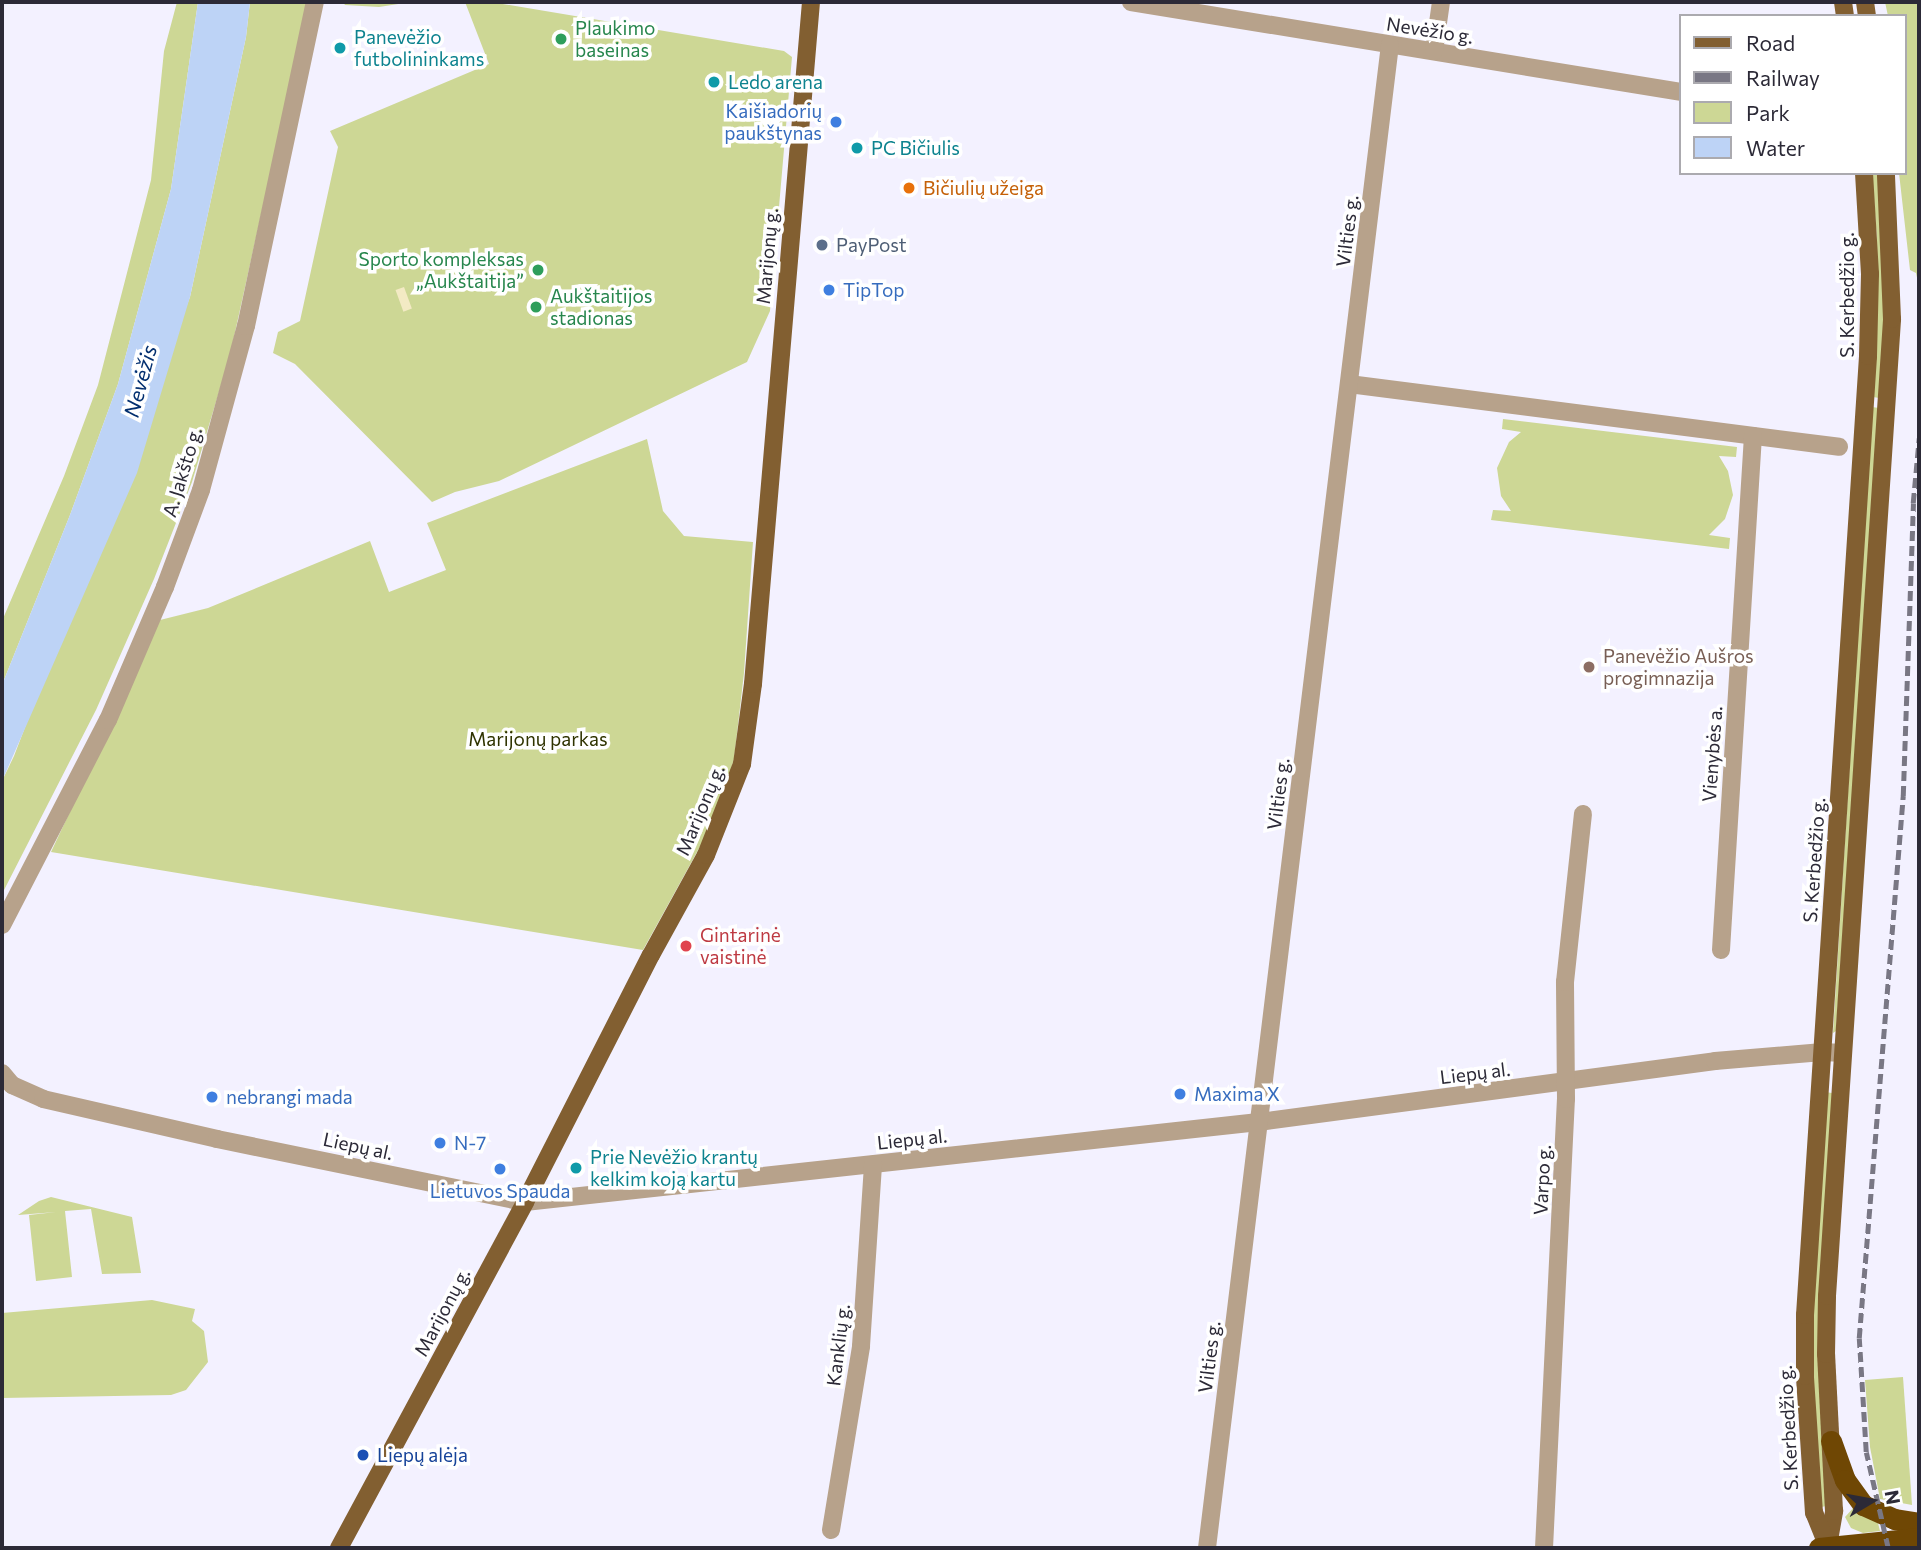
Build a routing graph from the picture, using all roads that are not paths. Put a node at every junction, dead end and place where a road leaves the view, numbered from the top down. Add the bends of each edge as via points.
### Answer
1 (316, 2) edge
2 (811, 2) edge
3 (1131, 2) edge
4 (1441, 2) edge
5 (1167, 5) edge
6 (1390, 45) junction
7 (1434, 51) junction
8 (1680, 92) edge
9 (1864, 175) edge
10 (1886, 175) edge
11 (1349, 384) junction
12 (1753, 436) junction
13 (1839, 447) dead end
14 (1583, 814) dead end
15 (2, 925) edge
16 (1721, 950) dead end
17 (1823, 1052) junction
18 (1843, 1054) junction
19 (2, 1073) edge
20 (1567, 1083) junction
21 (1259, 1122) junction
22 (873, 1164) junction
23 (525, 1202) junction
24 (1831, 1441) junction
25 (831, 1530) dead end
26 (1916, 1537) edge
27 (339, 1548) edge
28 (1207, 1548) edge
29 (1544, 1548) edge
30 (1825, 1548) edge

1 - 15 street, A. Jakšto g. via 246,326 201,490 108,720
2 - 23 main road, Marijonų g. via 753,684 742,764 706,855
3 - 5 street, Nevėžio g.
4 - 7 street
5 - 6 street, Nevėžio g.
6 - 7 street, Nevėžio g.
6 - 11 street, Vilties g.
7 - 8 street, Nevėžio g.
9 - 17 main road, S. Kerbedžio g. via 1870,313
10 - 18 main road via 1892,319
11 - 12 street
11 - 21 street, Vilties g.
12 - 13 street
12 - 16 street, Vienybės a.
14 - 20 street, Varpo g. via 1565,982
17 - 18 street, Liepų al.
17 - 20 street, Liepų al. via 1715,1061
17 - 30 main road, S. Kerbedžio g. via 1805,1376 1814,1513
18 - 24 main road via 1827,1296
19 - 23 street, Liepų al. via 12,1085 43,1099
20 - 21 street, Liepų al.
20 - 29 street, Varpo g.
21 - 22 street, Liepų al.
21 - 28 street, Vilties g.
22 - 23 street, Liepų al.
22 - 25 street, Kanklių g. via 862,1346
23 - 27 main road, Marijonų g.
24 - 26 highway via 1845,1480 1863,1505 1895,1519
24 - 30 main road via 1834,1511
26 - 30 highway

